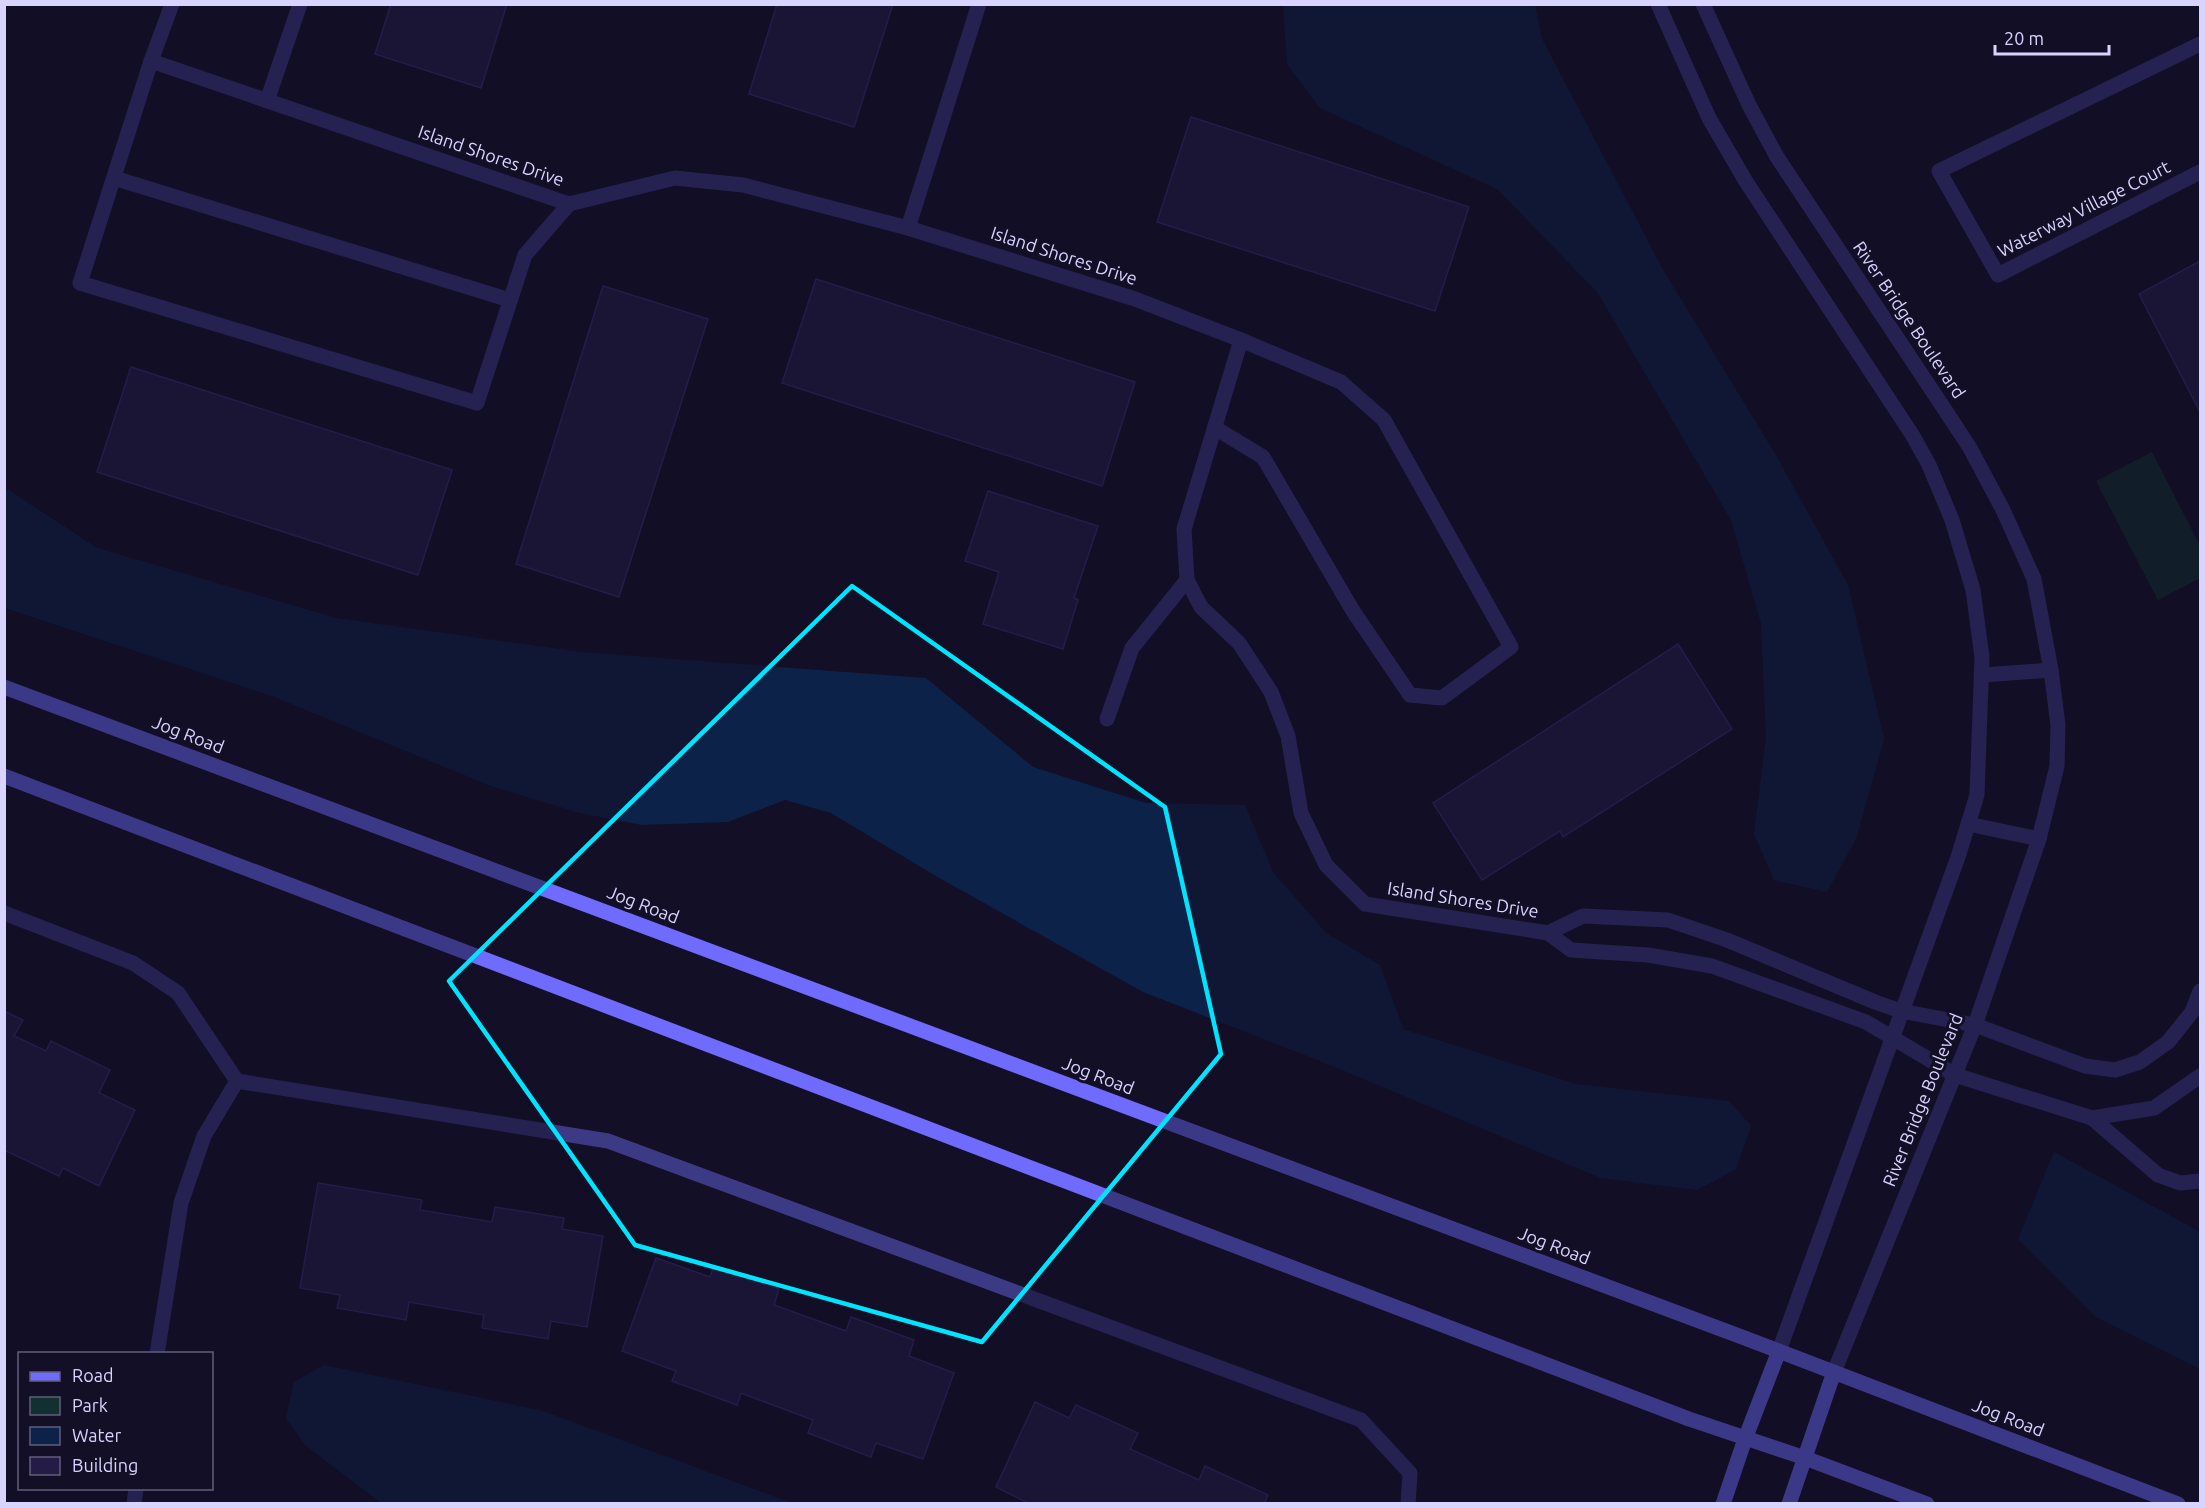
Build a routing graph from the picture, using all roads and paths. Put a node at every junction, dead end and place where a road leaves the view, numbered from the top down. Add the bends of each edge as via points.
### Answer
1 (172, 4) edge
2 (300, 4) edge
3 (979, 4) edge
4 (1658, 4) edge
5 (1703, 4) edge
6 (2200, 44) edge
7 (151, 62) junction
8 (267, 101) junction
9 (2200, 172) edge
10 (114, 178) junction
11 (570, 204) junction
12 (908, 228) junction
13 (510, 300) junction
14 (1241, 340) junction
15 (1215, 428) junction
16 (1187, 580) junction
17 (2051, 670) junction
18 (1983, 675) junction
19 (4, 687) edge
20 (1107, 719) dead end
21 (4, 776) edge
22 (1968, 824) junction
23 (2039, 839) junction
24 (4, 913) edge
25 (1548, 933) junction
26 (2200, 992) edge
27 (1901, 1011) junction
28 (1975, 1026) junction
29 (1892, 1037) junction
30 (1955, 1075) junction
31 (2200, 1076) edge
32 (237, 1081) junction
33 (2092, 1118) junction
34 (2200, 1180) edge
35 (1779, 1351) junction
36 (158, 1352) edge
37 (1834, 1372) junction
38 (1745, 1439) junction
39 (1805, 1458) junction
40 (1408, 1503) edge
41 (1723, 1503) edge
42 (1789, 1503) edge
43 (1927, 1503) edge
44 (2178, 1503) edge

1 - 7 street
2 - 8 street
3 - 12 street
4 - 18 street via 1709,118 1744,180 1929,465 1952,520 1973,590
5 - 17 street, River Bridge Boulevard via 1777,157 1970,448 2003,510 2034,579
6 - 9 street, Waterway Village Court via 1939,171 1998,275
7 - 8 street, Island Shores Drive
7 - 10 street
8 - 11 street, Island Shores Drive
10 - 13 street
10 - 13 street via 80,283 477,403
11 - 12 street, Island Shores Drive via 675,178 743,185
11 - 13 street via 525,255
12 - 14 street, Island Shores Drive via 1135,299
14 - 15 street, Island Shores Drive
14 - 15 street via 1341,382 1384,420 1511,647 1442,698 1410,695 1353,611 1263,457
15 - 16 street, Island Shores Drive via 1184,529
16 - 20 street via 1132,648
16 - 25 street, Island Shores Drive via 1201,608 1239,643 1271,692 1288,736 1301,813 1326,865 1365,904
17 - 18 street
17 - 23 street, River Bridge Boulevard via 2058,725 2057,766
18 - 22 street via 1977,795
19 - 35 main road, Jog Road
21 - 38 main road
22 - 23 street
22 - 27 street
23 - 28 street, River Bridge Boulevard
24 - 32 street via 133,963 178,993
25 - 27 street, Island Shores Drive via 1583,916 1668,921 1727,940
25 - 29 street, Island Shores Drive via 1571,950 1648,955 1712,966 1866,1022
26 - 28 street via 2192,1012 2168,1042 2140,1062 2115,1070 2085,1066
27 - 28 street
27 - 29 street
28 - 30 street, River Bridge Boulevard
29 - 30 street
29 - 35 street
30 - 33 street
30 - 37 street, River Bridge Boulevard
31 - 33 street via 2154,1108
32 - 36 street via 204,1136 181,1203
32 - 40 street via 608,1141 1361,1420 1410,1473
33 - 34 street via 2158,1174 2180,1183
35 - 37 main road, Jog Road
35 - 38 main road
37 - 39 main road
37 - 44 main road, Jog Road
38 - 39 main road
38 - 41 main road
39 - 42 main road
39 - 43 main road

